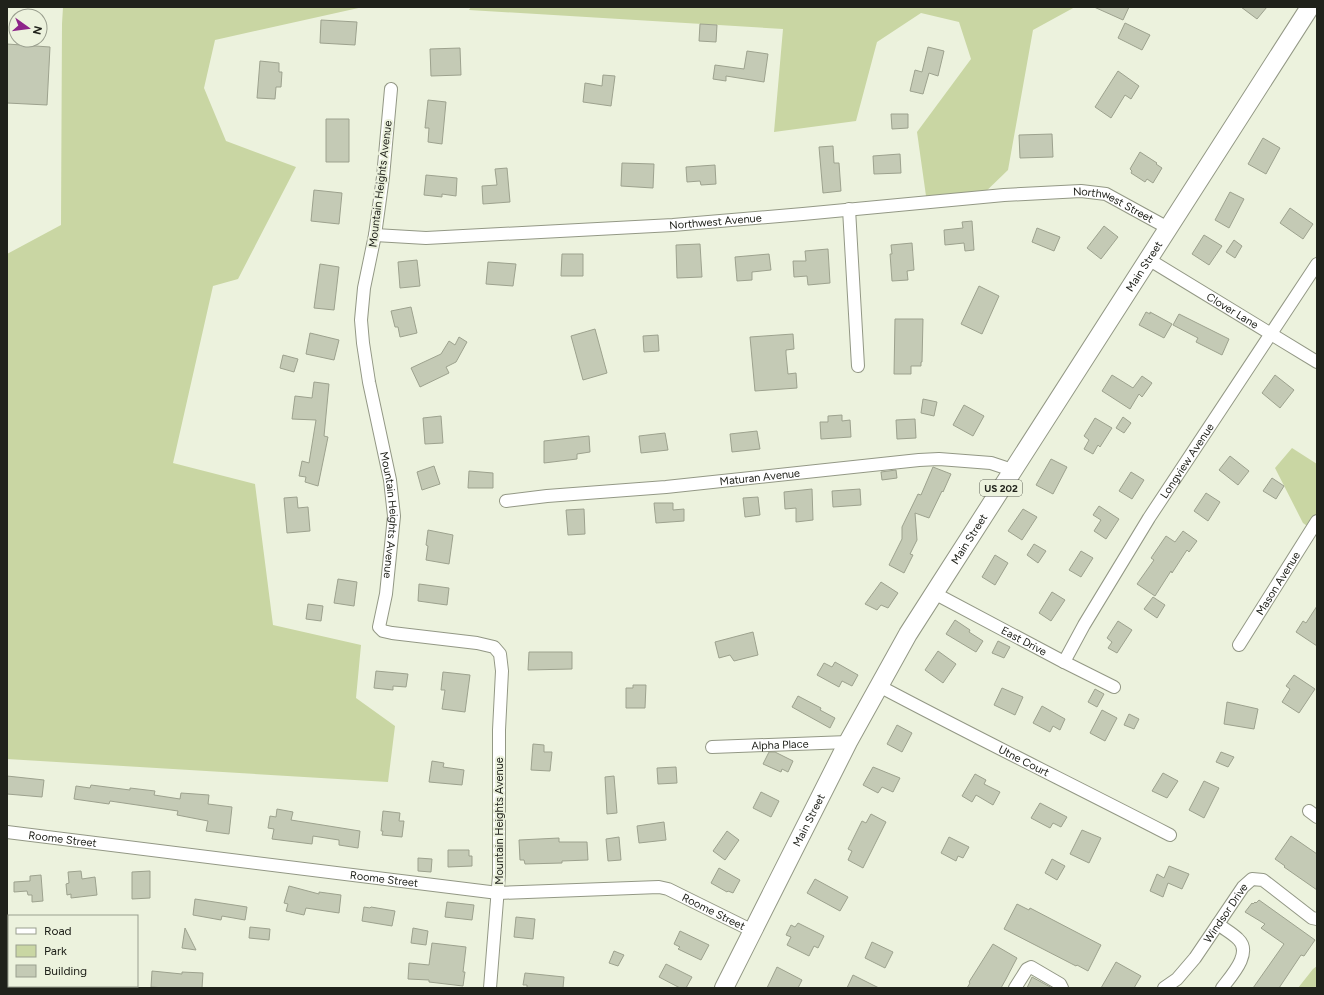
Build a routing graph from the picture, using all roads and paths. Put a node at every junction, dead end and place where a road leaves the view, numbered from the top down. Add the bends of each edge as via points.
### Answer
1 (1310, 7) edge
2 (391, 89) dead end
3 (1055, 192) joint
4 (849, 210) junction
5 (1168, 228) junction
6 (376, 236) junction
7 (1148, 259) junction
8 (1317, 264) edge
9 (1270, 334) junction
10 (1317, 362) edge
11 (858, 366) dead end
12 (1012, 470) junction
13 (506, 501) dead end
14 (1317, 521) edge
15 (934, 593) junction
16 (1239, 645) dead end
17 (1064, 662) junction
18 (878, 686) junction
19 (1114, 687) dead end
20 (848, 742) junction
21 (712, 747) dead end
22 (7, 832) edge
23 (1170, 836) dead end
24 (498, 893) junction
25 (1317, 919) edge
26 (1218, 924) junction
27 (752, 931) junction
28 (490, 988) edge
29 (724, 988) edge
30 (1015, 988) edge
31 (1062, 988) edge
32 (1164, 988) edge
33 (1222, 988) edge

1 - 5 main road, Main Street / US 202
2 - 6 street, Mountain Heights Avenue
3 - 4 street, Northwest Avenue
3 - 5 street, Northwest Street via 1106,194
4 - 6 street, Northwest Avenue via 673,225 426,238
4 - 11 street
5 - 7 main road, Main Street / US 202
6 - 24 street, Mountain Heights Avenue via 364,288 361,320 369,382 390,480 394,516 386,594 379,627 384,632 477,643 494,647 500,654 502,671
7 - 9 street, Clover Lane
7 - 12 main road, Main Street / US 202
8 - 9 street, Longview Avenue
9 - 10 street, Clover Lane
9 - 17 street, Longview Avenue via 1149,518
12 - 13 street, Maturan Avenue via 991,463 939,458
12 - 15 main road, Main Street / US 202
14 - 16 street, Mason Avenue
15 - 17 street, East Drive
15 - 18 main road, Main Street / US 202
17 - 19 street, East Drive
18 - 20 main road, Main Street / US 202
18 - 23 street, Utne Court
20 - 21 street, Alpha Place
20 - 27 main road, Main Street / US 202
22 - 24 street, Roome Street
24 - 27 street, Roome Street via 659,887 668,889
24 - 28 street, Mountain Heights Avenue
25 - 26 street, Windsor Drive via 1312,918 1263,880 1252,879 1242,887
26 - 32 street, Windsor Drive via 1195,958 1177,979
26 - 33 street via 1239,940 1244,952 1242,960
27 - 29 main road, Main Street / US 202
30 - 31 street via 1031,967 1060,984

